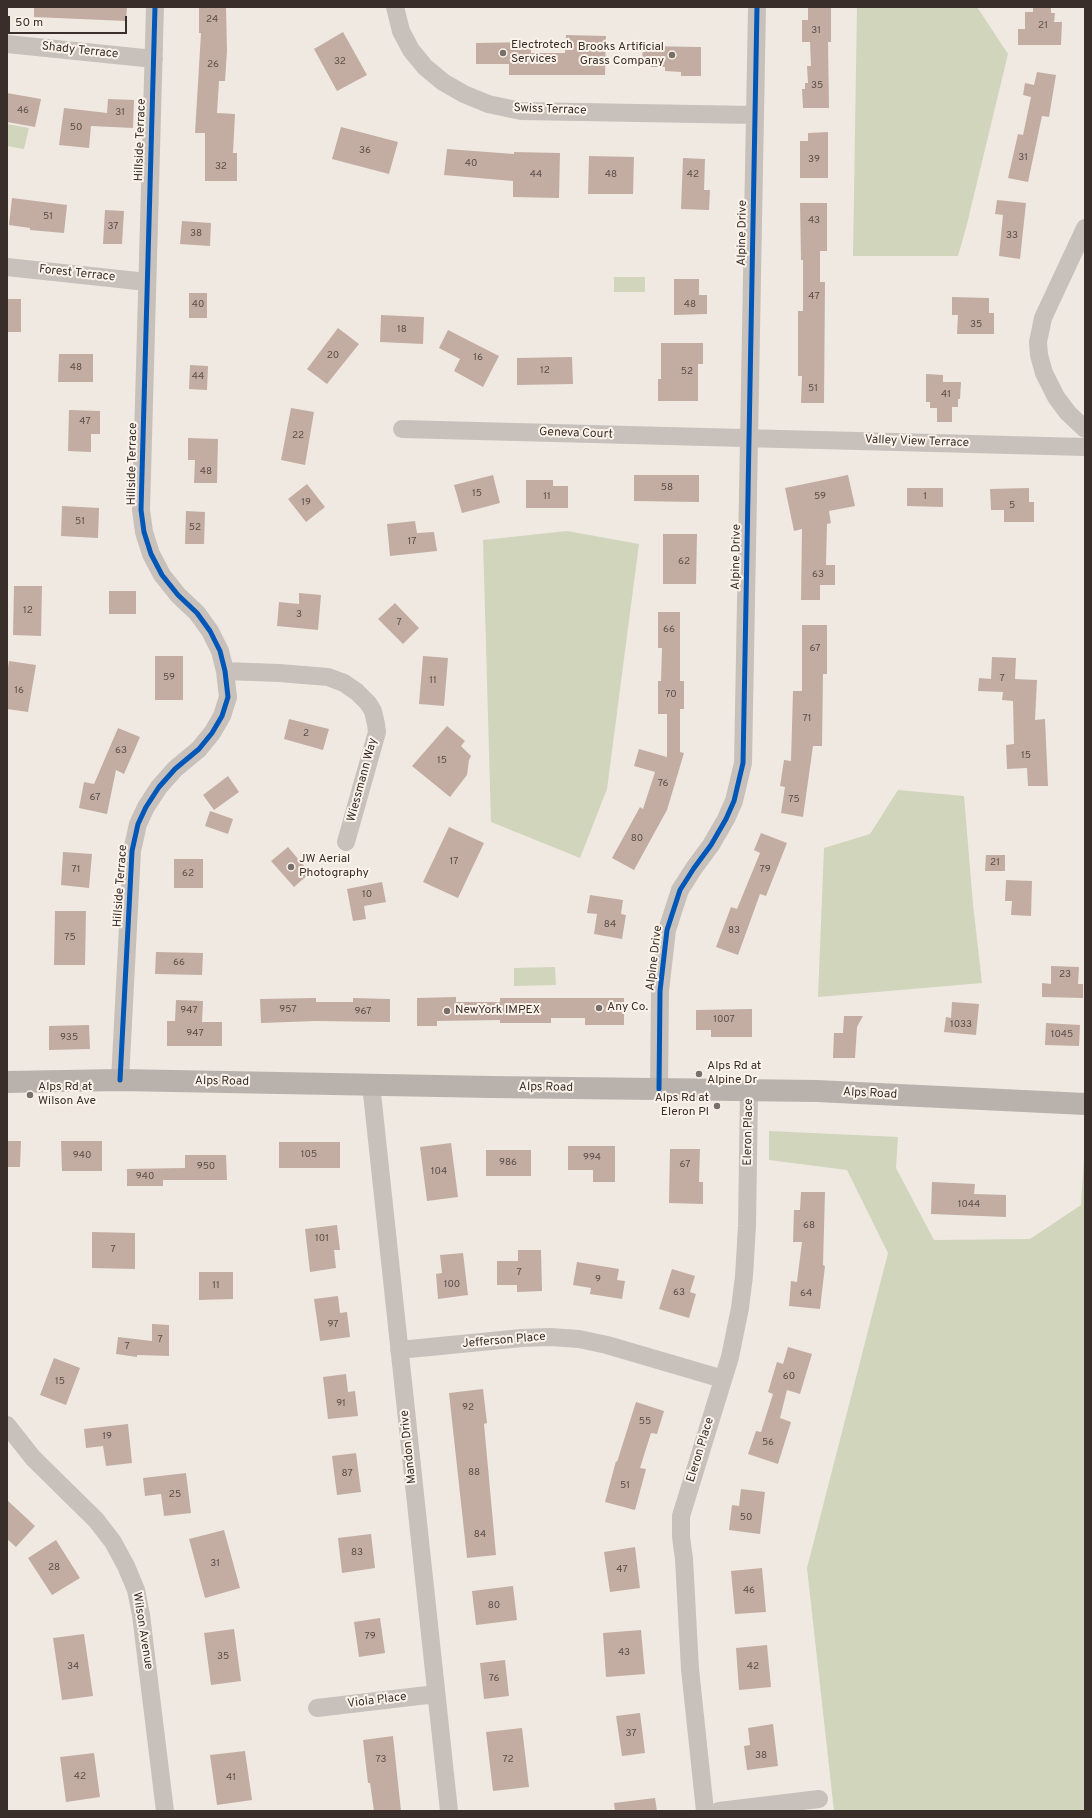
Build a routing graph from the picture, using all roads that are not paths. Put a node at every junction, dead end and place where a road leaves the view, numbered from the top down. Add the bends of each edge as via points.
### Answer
1 (155, 7) edge
2 (395, 7) edge
3 (757, 7) edge
4 (7, 44) edge
5 (154, 59) junction
6 (755, 115) junction
7 (1085, 228) edge
8 (7, 267) edge
9 (148, 282) junction
10 (402, 429) dead end
11 (1085, 429) edge
12 (749, 438) junction
13 (1085, 447) edge
14 (225, 671) junction
15 (346, 842) dead end
16 (120, 1080) junction
17 (7, 1082) edge
18 (371, 1084) junction
19 (659, 1089) junction
20 (749, 1090) junction
21 (1085, 1104) edge
22 (399, 1350) junction
23 (723, 1379) junction
24 (7, 1425) edge
25 (436, 1694) junction
26 (317, 1708) dead end
27 (820, 1799) dead end
28 (165, 1811) edge
29 (449, 1811) edge
30 (705, 1811) edge
31 (719, 1811) edge

1 - 5 street, Hillside Terrace
2 - 6 street, Swiss Terrace via 401,31 411,50 426,67 443,82 488,104 521,111
3 - 6 street, Alpine Drive
4 - 5 street, Shady Terrace
5 - 9 street, Hillside Terrace
6 - 12 street, Alpine Drive
7 - 11 street via 1043,318 1038,342 1044,373 1053,391 1068,413
8 - 9 street, Forest Terrace
9 - 14 street, Hillside Terrace via 141,510 144,532 151,554 162,575 210,631 220,651
10 - 12 street, Geneva Court
12 - 13 street, Valley View Terrace
12 - 19 street, Alpine Drive via 743,763 734,801 726,819 680,890 666,930 660,991
14 - 15 street, Wiessmann Way via 328,677 344,683 368,703 373,711 377,732
14 - 16 street, Hillside Terrace via 228,697 222,716 199,749 175,769 159,787 138,824 132,851
16 - 17 main road, Alps Road
16 - 18 main road, Alps Road
18 - 19 main road, Alps Road
18 - 22 street, Mandon Drive
19 - 20 main road, Alps Road
20 - 21 main road, Alps Road
20 - 23 street, Eleron Place via 744,1276 740,1308
22 - 23 street, Jefferson Place via 522,1338 579,1339
22 - 25 street, Mandon Drive
23 - 30 street, Eleron Place via 681,1516 680,1537 684,1559 690,1669
24 - 28 street, Wilson Avenue via 33,1458 96,1520 113,1542 136,1590 142,1614
25 - 26 street, Viola Place
25 - 29 street, Mandon Drive
27 - 31 street

